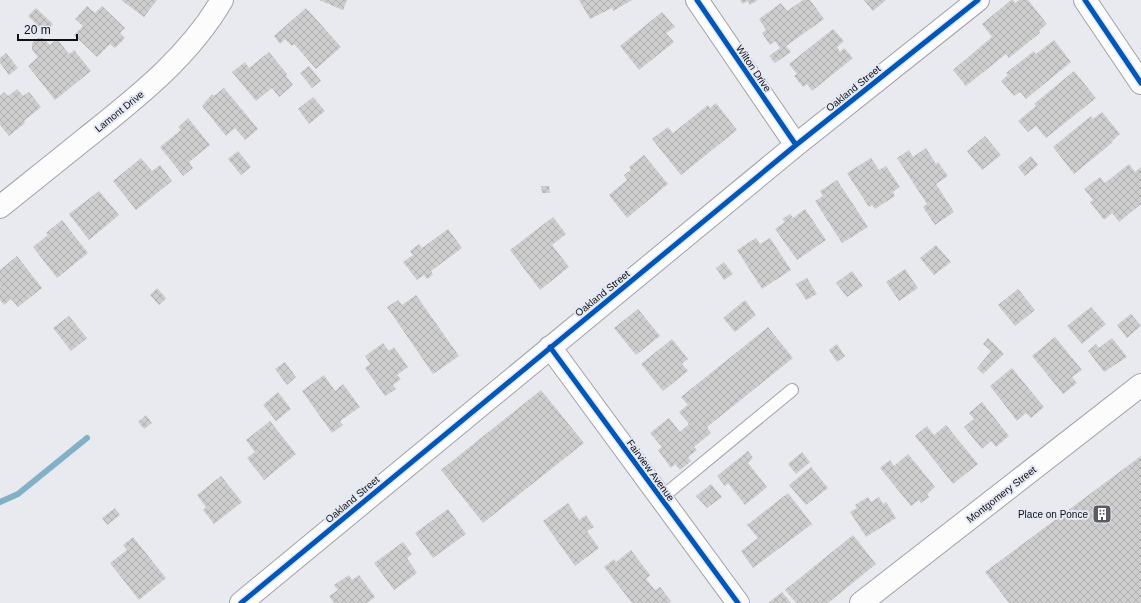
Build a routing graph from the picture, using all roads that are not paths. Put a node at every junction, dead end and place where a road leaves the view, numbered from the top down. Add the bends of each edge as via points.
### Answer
1 (222, 0) edge
2 (697, 0) edge
3 (978, 0) edge
4 (1085, 0) edge
5 (1141, 83) edge
6 (796, 145) junction
7 (0, 207) edge
8 (550, 347) junction
9 (1141, 385) edge
10 (792, 390) dead end
11 (661, 498) junction
12 (241, 603) edge
13 (738, 603) edge
14 (861, 603) edge

1 - 7 street, Lamont Drive via 205,26 152,84
2 - 6 street, Wilton Drive
3 - 6 street, Oakland Street
4 - 5 street
6 - 8 street, Oakland Street
8 - 11 street, Fairview Avenue
8 - 12 street, Oakland Street
9 - 14 street, Montgomery Street
10 - 11 lane
11 - 13 street, Fairview Avenue

